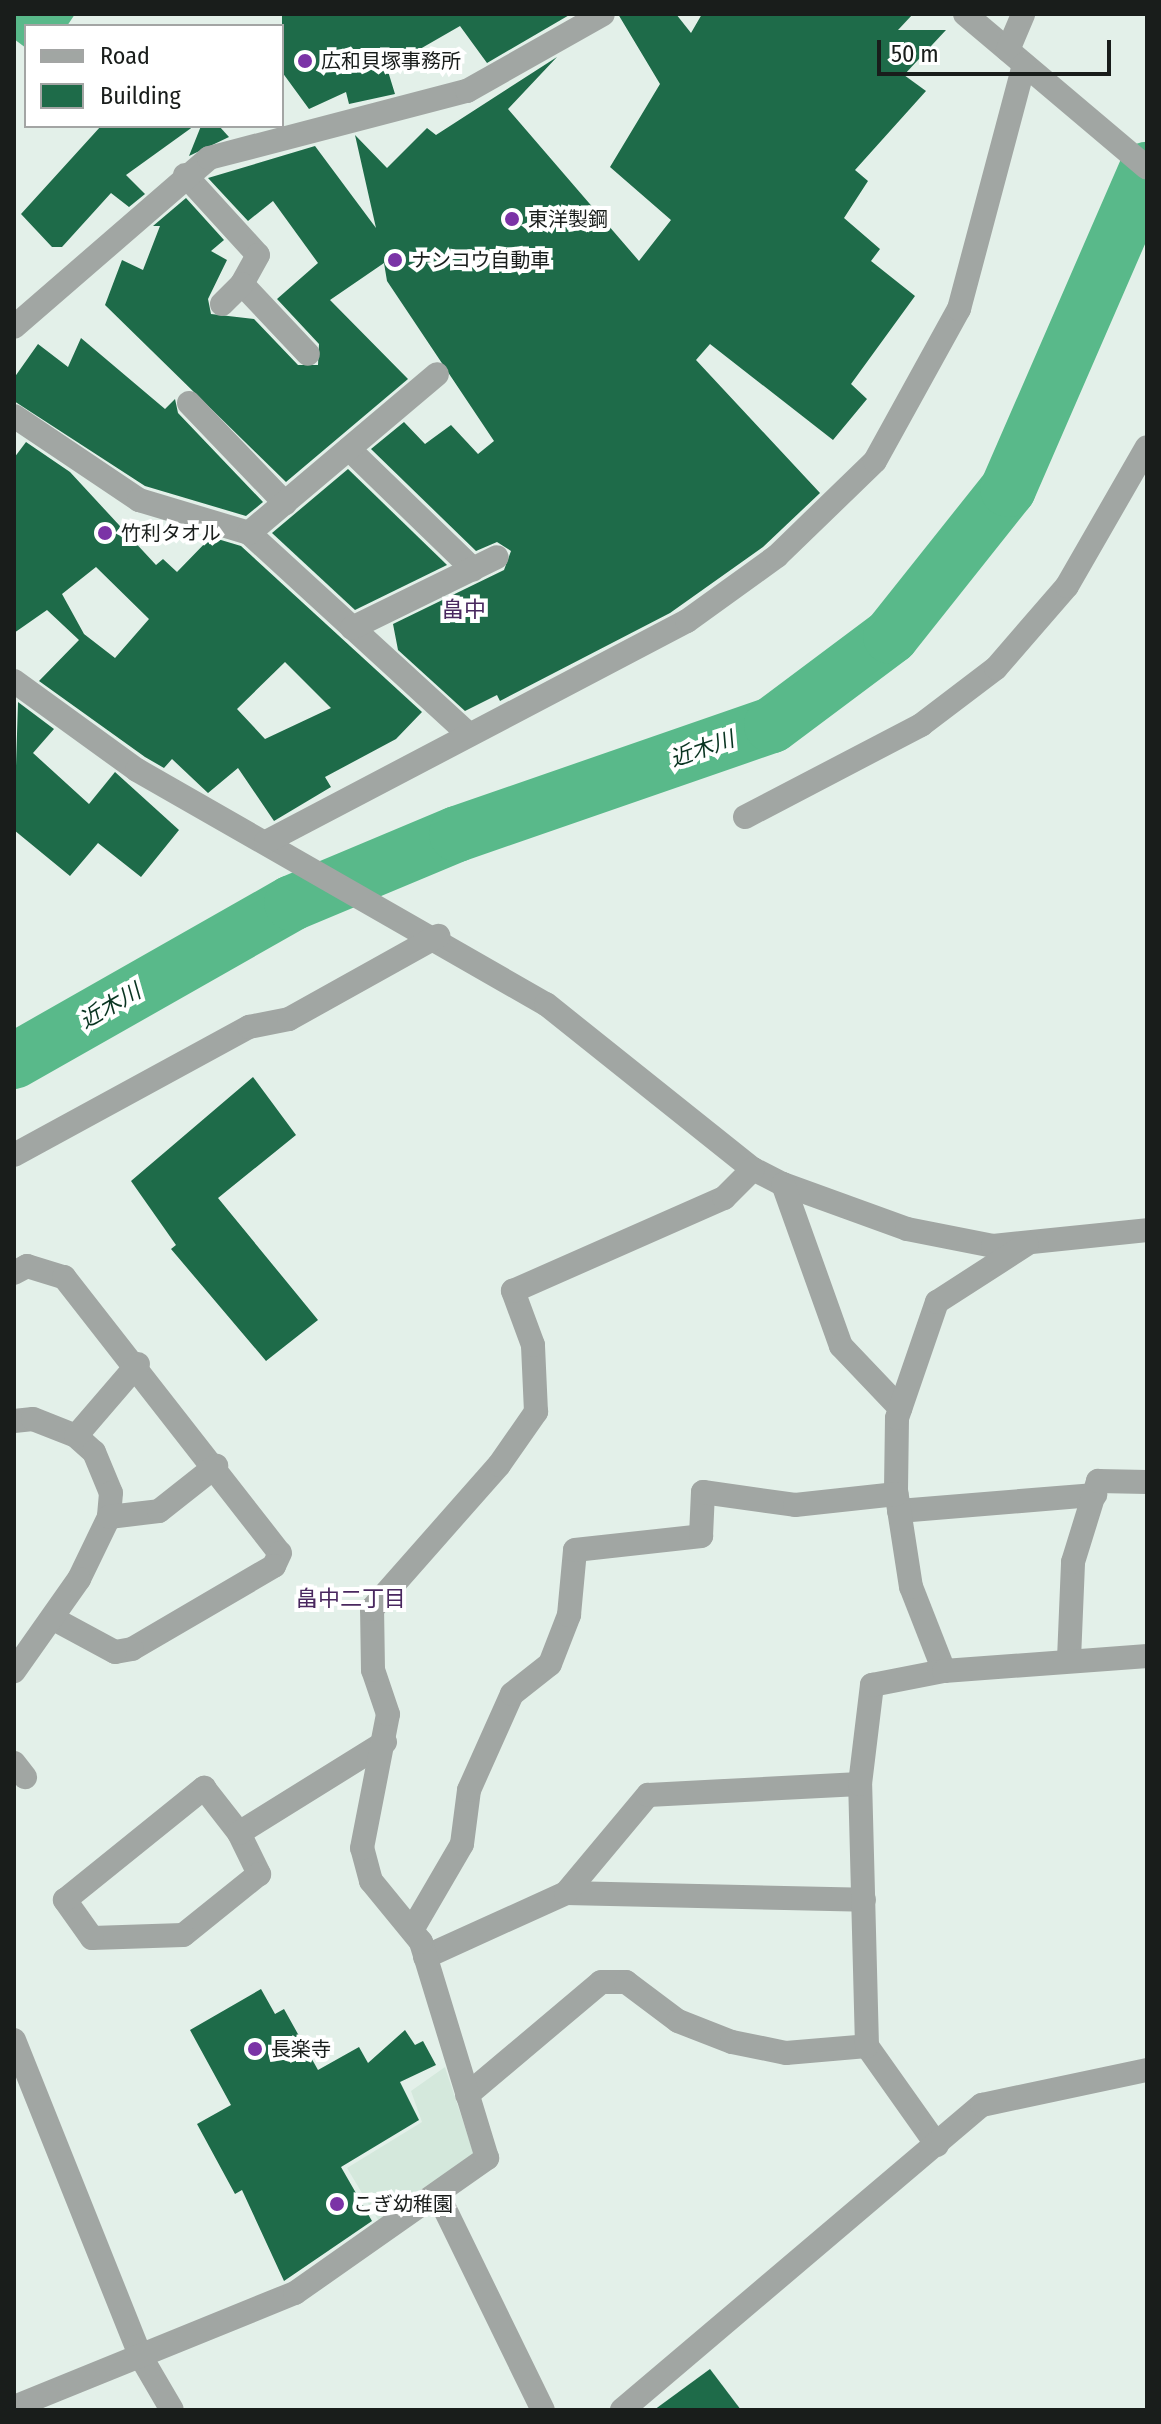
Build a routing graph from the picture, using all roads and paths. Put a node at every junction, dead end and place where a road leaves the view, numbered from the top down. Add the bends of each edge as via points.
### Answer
1 (603, 14) edge
2 (965, 14) edge
3 (1023, 14) edge
4 (1023, 63) junction
5 (1147, 168) edge
6 (185, 175) junction
7 (242, 284) junction
8 (222, 304) dead end
9 (14, 327) edge
10 (308, 354) dead end
11 (437, 374) dead end
12 (189, 403) dead end
13 (14, 416) edge
14 (1147, 447) edge
15 (349, 449) junction
16 (285, 503) junction
17 (249, 533) junction
18 (497, 557) dead end
19 (473, 569) junction
20 (352, 628) junction
21 (14, 681) edge
22 (468, 734) junction
23 (745, 817) dead end
24 (272, 845) junction
25 (430, 933) junction
26 (14, 1155) edge
27 (753, 1169) junction
28 (783, 1184) junction
29 (1147, 1230) edge
30 (1027, 1244) junction
31 (14, 1273) edge
32 (138, 1364) junction
33 (900, 1408) junction
34 (14, 1421) edge
35 (76, 1436) junction
36 (216, 1466) junction
37 (1147, 1482) edge
38 (1095, 1495) junction
39 (897, 1503) junction
40 (109, 1517) junction
41 (54, 1619) junction
42 (1147, 1656) edge
43 (1069, 1659) junction
44 (14, 1671) edge
45 (944, 1671) junction
46 (385, 1742) junction
47 (860, 1784) junction
48 (239, 1833) junction
49 (566, 1893) junction
50 (864, 1900) junction
51 (412, 1930) junction
52 (425, 1957) junction
53 (14, 2040) edge
54 (867, 2046) junction
55 (1147, 2070) edge
56 (467, 2095) junction
57 (937, 2145) junction
58 (438, 2195) junction
59 (141, 2357) junction
60 (14, 2407) edge
61 (172, 2410) edge
62 (543, 2410) edge
63 (622, 2410) edge

1 - 6 street via 480,86 255,142
2 - 4 street
3 - 4 street
4 - 5 street
4 - 22 street via 959,309 875,461 777,556 687,621
6 - 7 street via 258,255
6 - 9 street
7 - 8 street
7 - 10 street
11 - 15 street
12 - 16 street
13 - 17 street via 139,500
14 - 23 street via 1067,586 996,668 921,725
15 - 16 street
15 - 19 street
16 - 17 street
17 - 20 street
18 - 19 street
19 - 20 street
20 - 22 street
21 - 24 street via 137,770
22 - 24 street
24 - 25 street
25 - 26 street via 289,1019 249,1027
25 - 27 street via 546,1004
27 - 28 street
27 - 46 street via 724,1198 513,1291 533,1345 536,1412 508,1454 372,1609 368,1634 388,1714
28 - 30 street via 952,1241
28 - 33 street via 841,1346
29 - 30 street
30 - 33 street via 937,1302
31 - 32 street via 27,1266 64,1277
32 - 35 street
32 - 36 street
33 - 39 street
34 - 35 street via 33,1419
35 - 40 street via 106,1472
36 - 40 street via 159,1511
36 - 41 street via 277,1543 274,1566 132,1649 115,1652
37 - 38 street via 1098,1481
38 - 39 street
38 - 43 street via 1073,1562
39 - 45 street via 911,1587
39 - 51 street via 795,1505 703,1492 701,1536 575,1550 569,1615 550,1664 512,1694 469,1790 462,1844
40 - 41 street
41 - 44 street
42 - 43 street
43 - 45 street
45 - 47 street via 872,1685
46 - 48 street
46 - 51 street via 362,1848 371,1881
47 - 49 street via 648,1795
47 - 50 street
48 - 48 street via 259,1874 183,1935 92,1938 65,1900 204,1788
49 - 50 street
49 - 52 street
50 - 54 street
51 - 52 street
52 - 56 street
53 - 59 street
54 - 56 street via 786,2053 732,2042 678,2021 626,1982 601,1982
54 - 57 street
55 - 57 street via 982,2105
56 - 58 street via 487,2158
57 - 63 street
58 - 59 street via 295,2293
58 - 62 street
59 - 60 street via 87,2372
59 - 61 street

